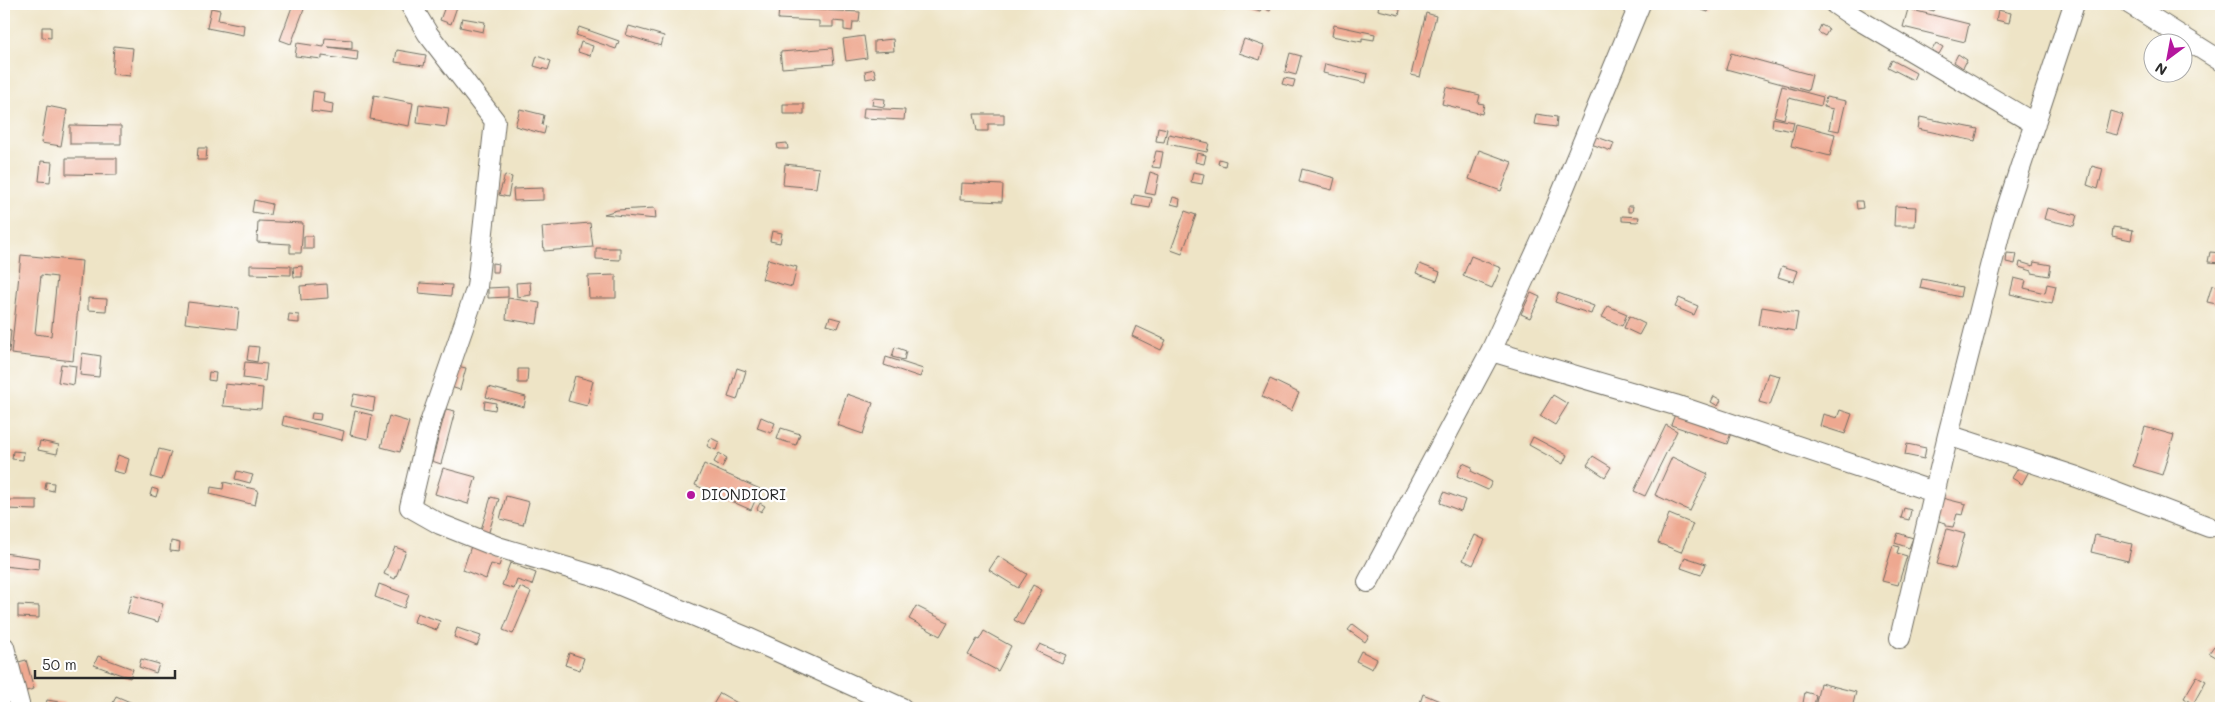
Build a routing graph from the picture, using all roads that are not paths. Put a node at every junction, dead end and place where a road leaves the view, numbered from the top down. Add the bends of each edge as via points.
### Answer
1 (410, 4) edge
2 (1640, 4) edge
3 (1835, 4) edge
4 (2074, 4) edge
5 (2130, 4) edge
6 (2221, 61) edge
7 (2035, 124) junction
8 (1491, 351) junction
9 (1948, 435) junction
10 (1934, 492) junction
11 (2209, 527) dead end
12 (1368, 582) dead end
13 (1900, 638) dead end
14 (4, 647) edge
15 (20, 708) edge
16 (902, 708) edge

1 - 16 street via 428,34 495,121 477,287 430,423 410,507 440,524 498,547 615,583 748,638
2 - 8 street via 1550,224
3 - 7 street
4 - 7 street
5 - 6 street
7 - 9 street via 2004,220
8 - 10 street via 1675,405
8 - 12 street
9 - 10 street
9 - 11 street via 2077,477
10 - 13 street
14 - 15 street

